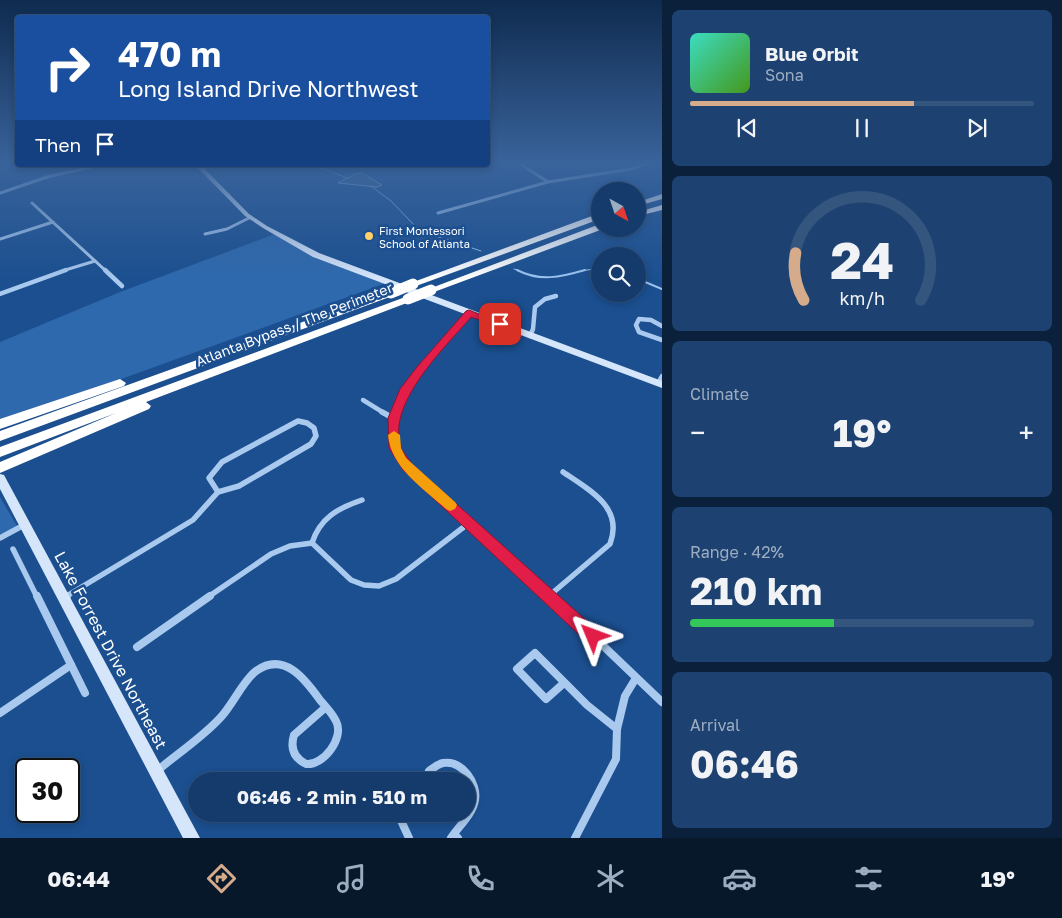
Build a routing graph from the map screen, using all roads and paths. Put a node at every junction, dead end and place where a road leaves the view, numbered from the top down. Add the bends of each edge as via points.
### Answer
1 (235, 202) edge
2 (477, 202) edge
3 (32, 203) dead end
4 (662, 207) edge
5 (646, 212) edge
6 (438, 213) dead end
7 (251, 218) junction
8 (591, 219) edge
9 (53, 222) junction
10 (591, 230) edge
11 (205, 234) dead end
12 (0, 239) edge
13 (95, 261) junction
14 (122, 286) dead end
15 (0, 294) edge
16 (556, 296) dead end
17 (469, 313) junction
18 (350, 320) junction
19 (662, 326) edge
20 (530, 336) junction
21 (662, 340) edge
22 (164, 375) junction
23 (661, 381) edge
24 (362, 400) dead end
25 (393, 418) junction
26 (0, 424) edge
27 (0, 436) edge
28 (4, 451) edge
29 (0, 468) edge
30 (563, 472) dead end
31 (0, 478) edge
32 (216, 494) junction
33 (362, 500) dead end
34 (469, 522) junction
35 (24, 525) junction
36 (0, 538) edge
37 (312, 543) junction
38 (13, 549) dead end
39 (550, 595) junction
40 (64, 598) junction
41 (137, 647) dead end
42 (71, 665) junction
43 (636, 678) junction
44 (564, 683) junction
45 (85, 693) dead end
46 (662, 702) edge
47 (326, 707) junction
48 (0, 713) edge
49 (617, 729) junction
50 (429, 771) dead end
51 (157, 772) junction
52 (402, 822) edge
53 (454, 837) edge
54 (192, 838) edge
55 (409, 838) edge
56 (575, 838) edge

1 - 7 street
2 - 6 street
3 - 9 street
4 - 5 highway
7 - 11 street via 227,229
7 - 17 street via 316,255
8 - 22 highway, Atlanta Bypass / The Perimeter, bridge
9 - 12 street
9 - 13 street
10 - 18 highway, Atlanta Bypass / The Perimeter, bridge
13 - 14 street
13 - 15 street
16 - 20 street via 545,299 533,310 534,329
17 - 20 street
17 - 25 street via 409,384
18 - 28 highway, Atlanta Bypass / The Perimeter
18 - 29 highway via 305,343 171,394
19 - 21 street via 643,318 636,325 639,332
20 - 23 street
22 - 26 highway via 136,379 85,394
22 - 27 highway, Atlanta Bypass / The Perimeter
24 - 25 street
25 - 34 street via 395,448 402,461
30 - 39 street via 604,502 616,528 610,544
31 - 35 street, Lake Forrest Drive Northeast
32 - 32 street via 209,478 222,462 298,421 307,422 314,428 316,436 310,444 244,483
32 - 40 street via 194,520
33 - 37 street via 327,516 316,528
34 - 37 street via 396,579 379,586 351,580
34 - 39 street
35 - 36 street
35 - 40 street, Lake Forrest Drive Northeast
37 - 41 street via 290,546 271,554
38 - 42 street
39 - 43 street
40 - 51 street, Lake Forrest Drive Northeast
42 - 45 street
42 - 48 street
43 - 46 street
43 - 49 street via 625,696
44 - 44 street via 535,653 517,669 546,699
44 - 49 street
47 - 47 street via 339,729 338,738 316,763 303,763 293,753 294,735
47 - 51 street via 299,672 272,664 255,672 221,717
49 - 56 street via 616,760
50 - 53 street via 444,763 456,764 463,769 475,790 471,809
51 - 54 street, Lake Forrest Drive Northeast
52 - 55 street

